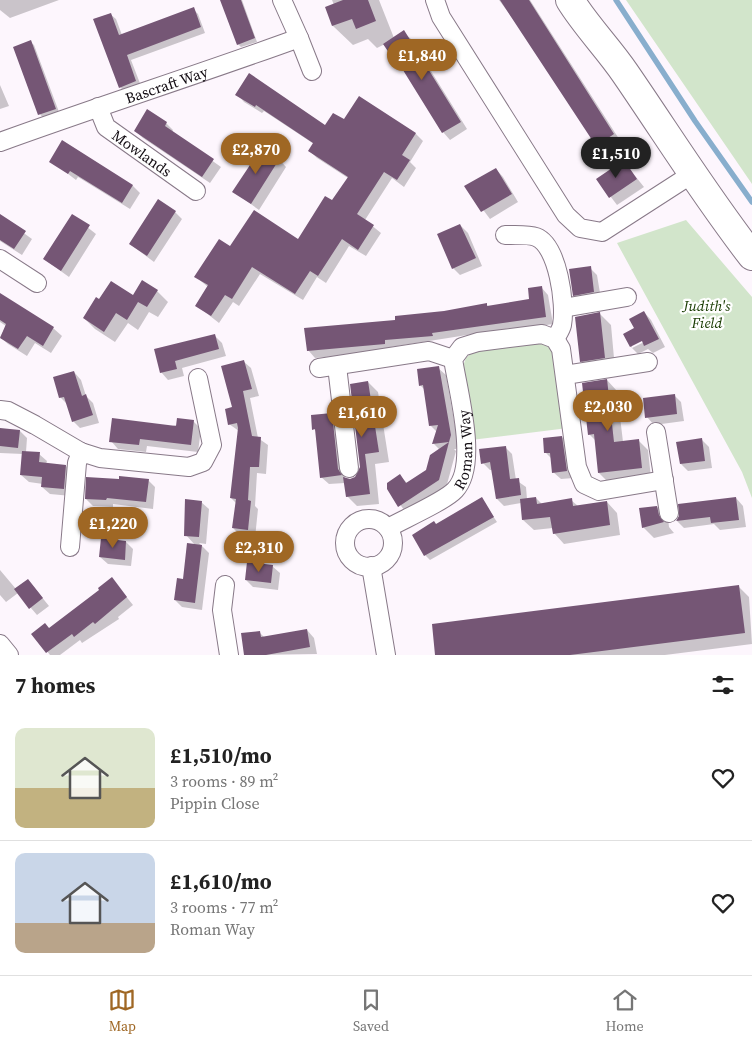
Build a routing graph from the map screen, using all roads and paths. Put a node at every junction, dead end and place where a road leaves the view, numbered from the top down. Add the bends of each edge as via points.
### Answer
1 (282, 0) edge
2 (435, 0) edge
3 (570, 0) edge
4 (590, 0) edge
5 (299, 38) junction
6 (608, 49) junction
7 (312, 71) dead end
8 (98, 107) junction
9 (0, 142) edge
10 (692, 174) junction
11 (196, 191) dead end
12 (505, 235) dead end
13 (752, 256) edge
14 (0, 259) edge
15 (37, 283) dead end
16 (627, 297) dead end
17 (563, 308) junction
18 (555, 339) junction
19 (453, 359) junction
20 (648, 362) dead end
21 (337, 366) junction
22 (319, 368) dead end
23 (565, 375) junction
24 (198, 378) dead end
25 (0, 410) edge
26 (656, 432) dead end
27 (82, 452) junction
28 (349, 468) dead end
29 (664, 480) junction
30 (669, 514) dead end
31 (388, 528) junction
32 (70, 547) dead end
33 (371, 566) junction
34 (225, 585) dead end
35 (0, 644) edge
36 (9, 655) edge
37 (229, 655) edge
38 (386, 655) edge

1 - 5 street
2 - 10 street via 441,17 566,215 580,228 602,232
3 - 6 main road
4 - 6 main road via 598,11
5 - 7 street
5 - 8 street, Bascraft Way
6 - 10 main road
8 - 9 street, Bascraft Way
8 - 11 street, Mowlands via 106,127
10 - 13 main road
12 - 17 street via 536,237 550,248 558,272
14 - 15 street
16 - 17 street
17 - 18 street via 562,326
18 - 19 street via 542,334 478,342 462,347
18 - 23 street via 561,349
19 - 21 street via 429,351
19 - 31 street, Roman Way via 466,445 462,480 454,492
20 - 23 street
21 - 22 street
21 - 28 street
23 - 29 street via 577,467 584,484 599,491
24 - 27 street via 212,445 203,462 189,467 100,458
25 - 27 street via 35,425
26 - 29 street
27 - 32 street via 77,463
29 - 30 street
31 - 33 street via 392,536 391,550 380,563
31 - 33 street via 368,519 359,521 348,532 345,545 350,558 358,564
33 - 38 street
34 - 37 street via 222,610
35 - 36 street

